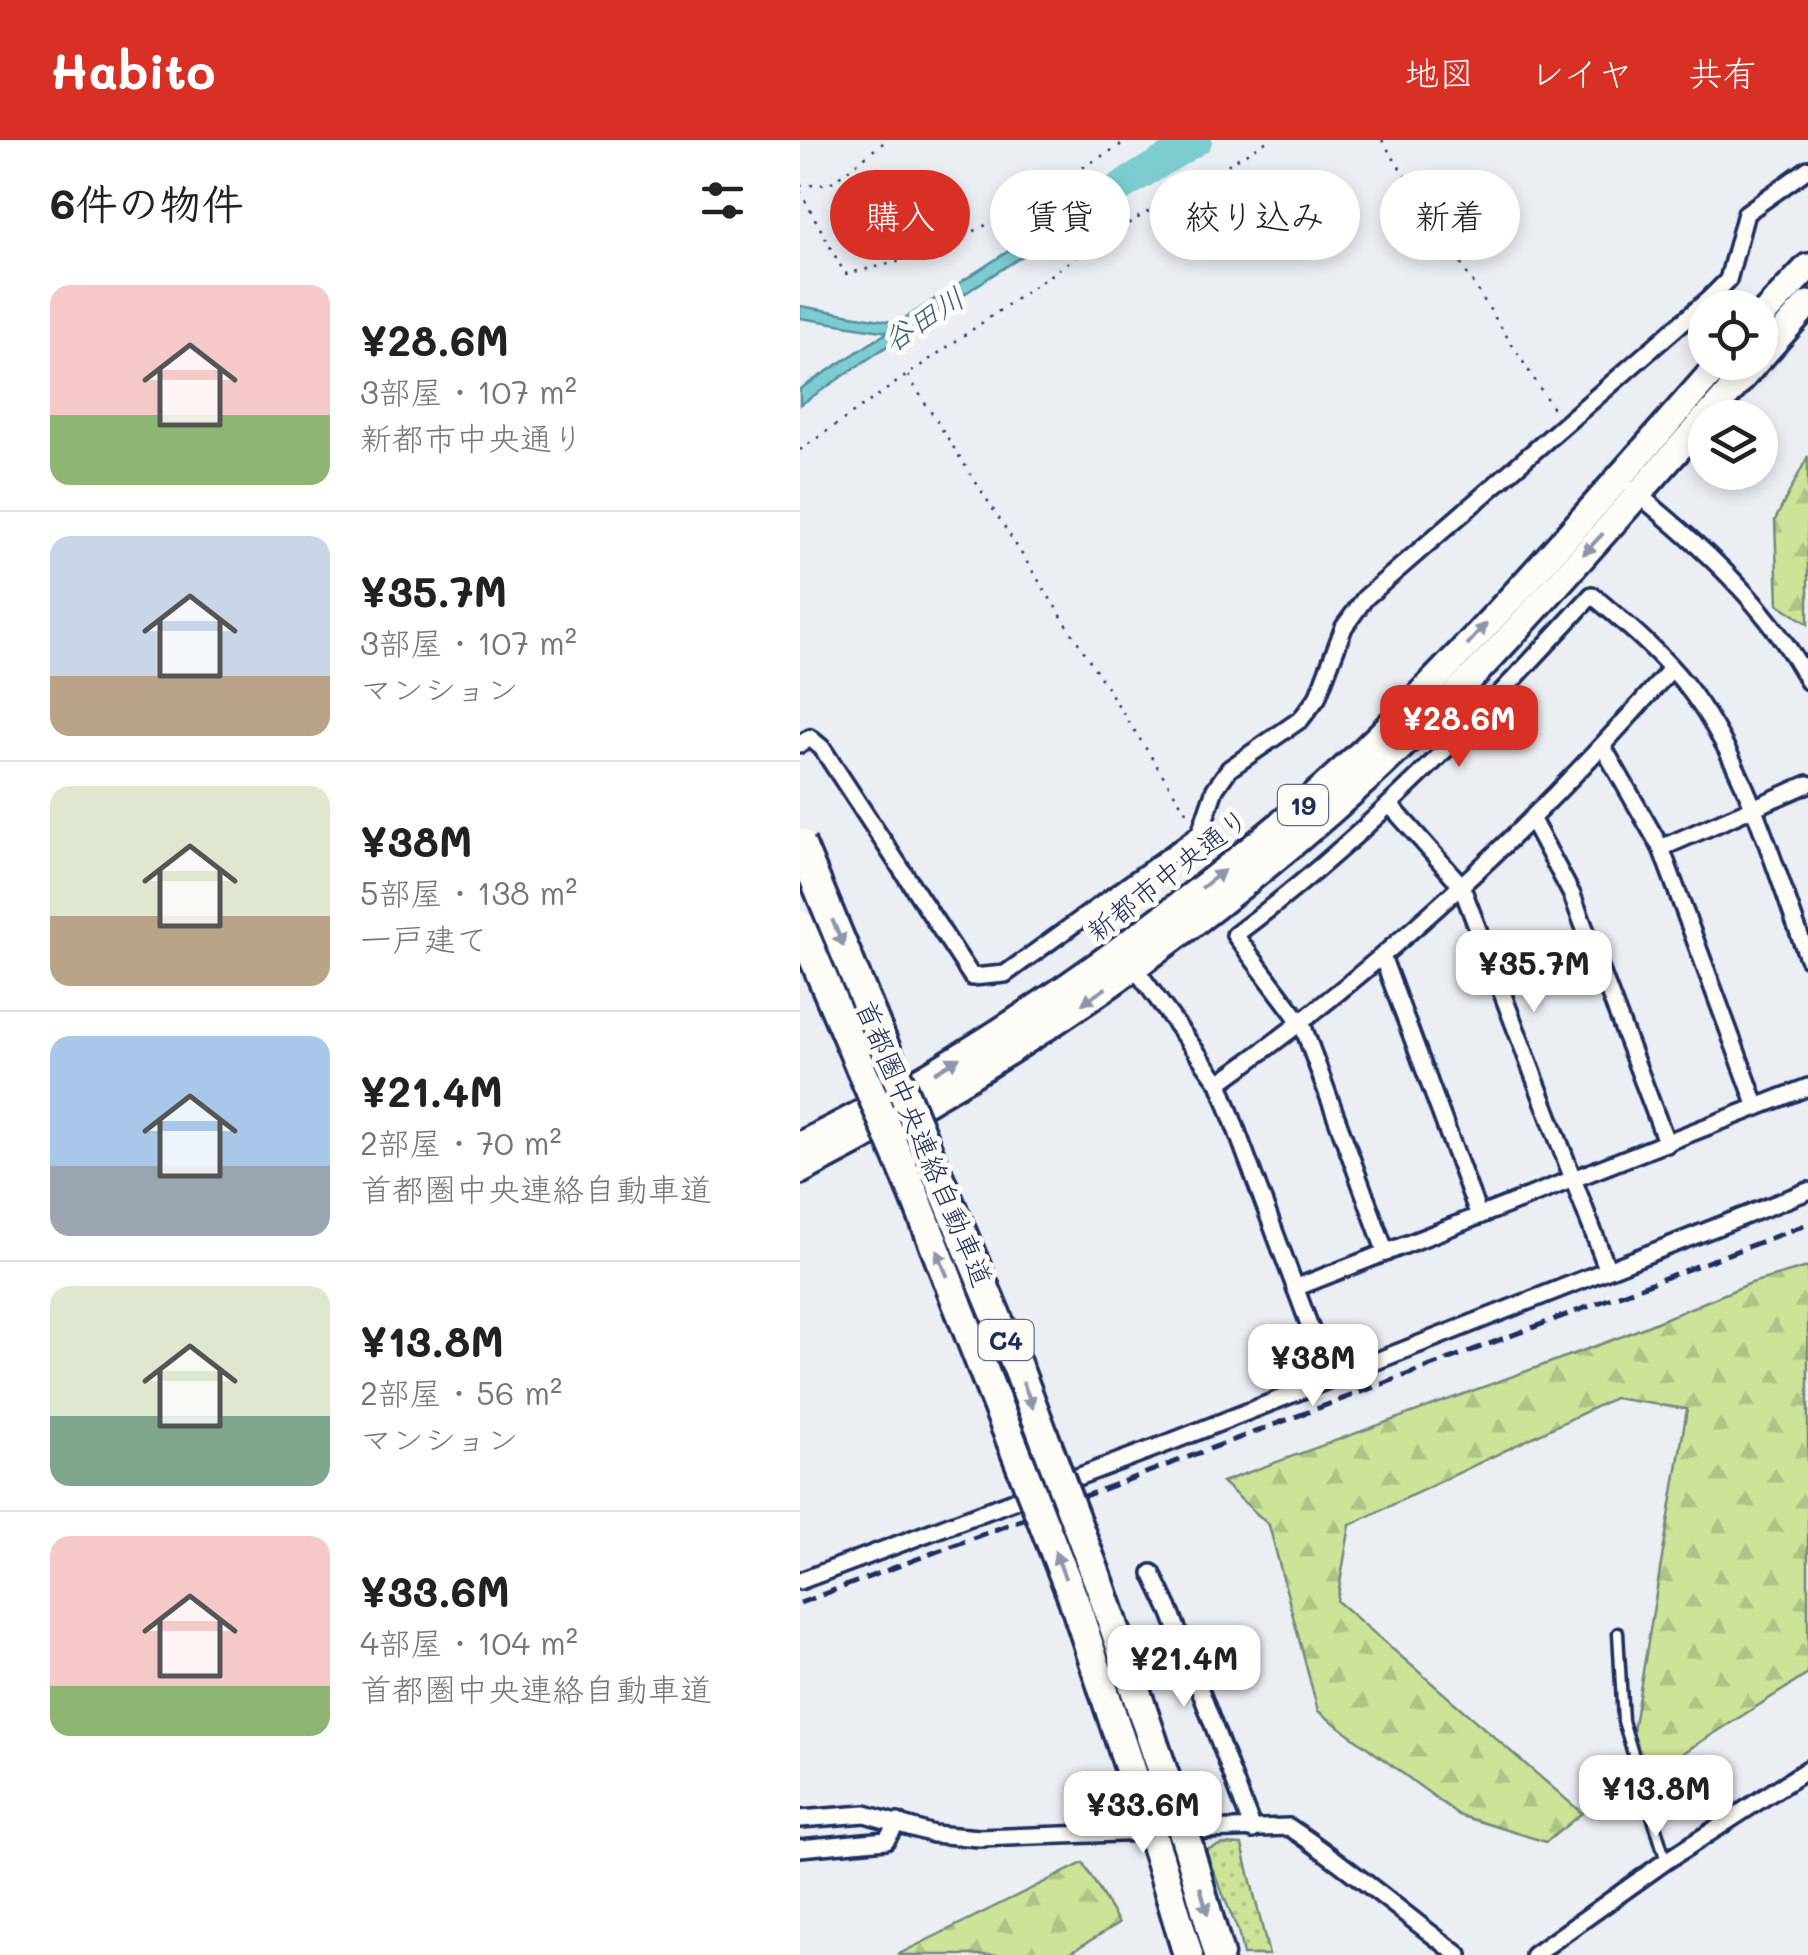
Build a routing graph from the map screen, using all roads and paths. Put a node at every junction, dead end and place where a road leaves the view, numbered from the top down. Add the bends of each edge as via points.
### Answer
1 (887, 140) edge
2 (1129, 140) edge
3 (1269, 140) edge
4 (1382, 140) edge
5 (1808, 169) edge
6 (800, 188) edge
7 (1808, 267) edge
8 (1778, 299) edge
9 (1808, 304) edge
10 (1778, 338) edge
11 (908, 374) junction
12 (1705, 380) edge
13 (1740, 380) edge
14 (1722, 400) edge
15 (1564, 426) junction
16 (1688, 438) edge
17 (800, 450) edge
18 (1618, 478) junction
19 (1638, 494) junction
20 (1671, 669) junction
21 (1808, 682) edge
22 (800, 744) edge
23 (1603, 747) junction
24 (1808, 784) edge
25 (1391, 806) junction
26 (1752, 808) junction
27 (1532, 820) junction
28 (1200, 833) junction
29 (800, 843) edge
30 (1661, 848) junction
31 (1461, 886) junction
32 (800, 925) edge
33 (1382, 956) junction
34 (1808, 958) edge
35 (1134, 968) junction
36 (1302, 1024) junction
37 (1219, 1083) junction
38 (1808, 1087) edge
39 (1758, 1108) junction
40 (1666, 1144) junction
41 (800, 1145) edge
42 (800, 1171) edge
43 (1574, 1180) junction
44 (1808, 1190) edge
45 (1479, 1216) junction
46 (1386, 1252) junction
47 (1607, 1268) junction
48 (1296, 1288) junction
49 (1329, 1378) junction
50 (1152, 1573) dead end
51 (800, 1581) edge
52 (1618, 1634) dead end
53 (1808, 1769) edge
54 (800, 1819) edge
55 (898, 1822) junction
56 (1253, 1830) junction
57 (800, 1848) edge
58 (1666, 1860) junction
59 (1188, 1955) edge
60 (1219, 1955) edge
61 (1459, 1955) edge
62 (1534, 1955) edge

1 - 6 path via 829,184
2 - 6 path via 979,229 902,261 846,274
3 - 11 path via 1099,240
4 - 15 path
5 - 15 street via 1746,214 1728,280
7 - 8 main road
9 - 10 main road, 新都市中央通り / 19
11 - 17 path
11 - 28 path
12 - 18 main road, 新都市中央通り / 19
13 - 14 main road, 新都市中央通り / 19
15 - 28 street via 1365,598 1344,627 1317,698 1301,719 1229,769
16 - 19 main road, 新都市中央通り / 19
18 - 19 street
41 -> 18 main road, 新都市中央通り / 19 via 944,1067 1052,997 1246,853 1394,722
19 - 21 street via 1765,614
19 -> 35 main road, 新都市中央通り / 19 via 1404,742 1257,872
20 - 23 street
20 - 25 street via 1592,595
20 - 26 street via 1716,731
22 - 28 street via 810,738 822,748 972,977 1005,974
23 - 27 street
23 - 30 street
24 - 26 street
25 - 31 street
25 - 36 street via 1234,935
26 - 30 street
26 - 34 street
27 - 31 street
27 - 40 street via 1572,895
29 -> 60 highway, 首都圏中央連絡自動車道 / C4, bridge via 1026,1389 1101,1588
30 - 39 street
31 - 33 street
31 - 43 street
59 -> 32 highway, 首都圏中央連絡自動車道 / C4, bridge via 1059,1562
33 - 36 street
33 - 45 street
35 - 37 street
35 -> 42 main road, 新都市中央通り / 19 via 959,1083
36 - 37 street
36 - 46 street
37 - 48 street
38 - 39 street
39 - 40 street
40 - 43 street
43 - 45 street
43 - 47 street
44 - 47 street
45 - 46 street
46 - 48 street
47 - 49 street
48 - 49 street
49 - 51 street
50 - 56 street
52 - 58 lane via 1622,1721
53 - 58 street
54 - 55 street via 864,1814
55 - 56 street via 979,1838
55 - 57 street via 886,1840
56 - 61 street via 1289,1827
58 - 62 street

